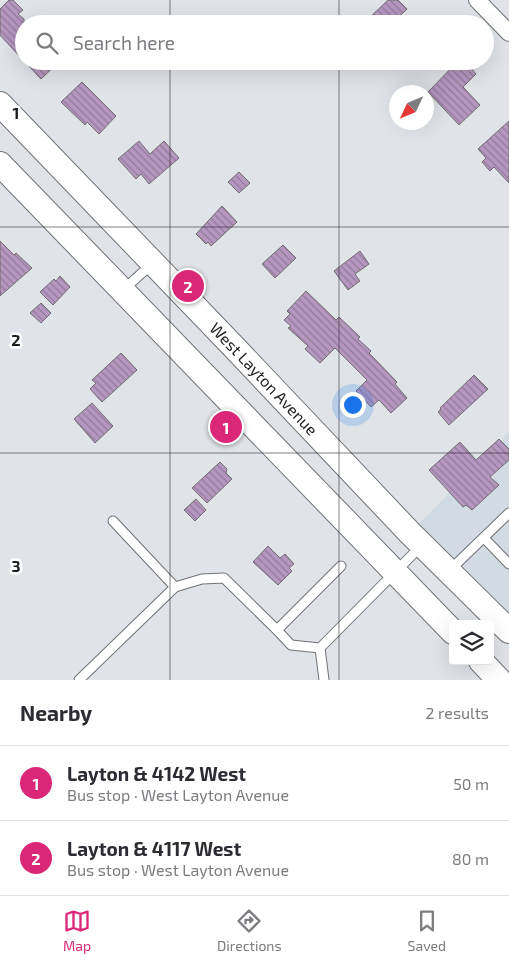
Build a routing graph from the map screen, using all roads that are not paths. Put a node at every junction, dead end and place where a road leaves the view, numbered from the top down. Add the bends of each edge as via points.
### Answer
1 (478, 0) edge
2 (492, 15) edge
3 (494, 17) edge
4 (509, 33) edge
5 (0, 104) edge
6 (0, 164) edge
7 (153, 263) junction
8 (122, 290) junction
9 (509, 514) edge
10 (113, 521) dead end
11 (484, 538) junction
12 (422, 545) junction
13 (509, 564) edge
14 (341, 566) dead end
15 (448, 571) junction
16 (395, 572) junction
17 (175, 587) junction
18 (449, 628) edge
19 (277, 630) junction
20 (509, 631) edge
21 (320, 648) junction
22 (485, 665) edge
23 (79, 680) edge
24 (324, 680) edge
25 (499, 680) edge

1 - 2 street
3 - 4 street
5 - 7 main road, West Layton Avenue
6 - 8 main road
7 - 8 lane
7 - 12 main road, West Layton Avenue
8 - 16 main road
9 - 11 lane
10 - 17 lane
11 - 13 lane
11 - 15 lane
12 - 15 main road, West Layton Avenue
12 - 16 lane
14 - 19 lane
15 - 20 main road, West Layton Avenue
16 - 18 main road
16 - 21 lane
17 - 19 lane via 224,578
17 - 23 lane
19 - 21 lane via 291,645
21 - 24 lane
22 - 25 main road

